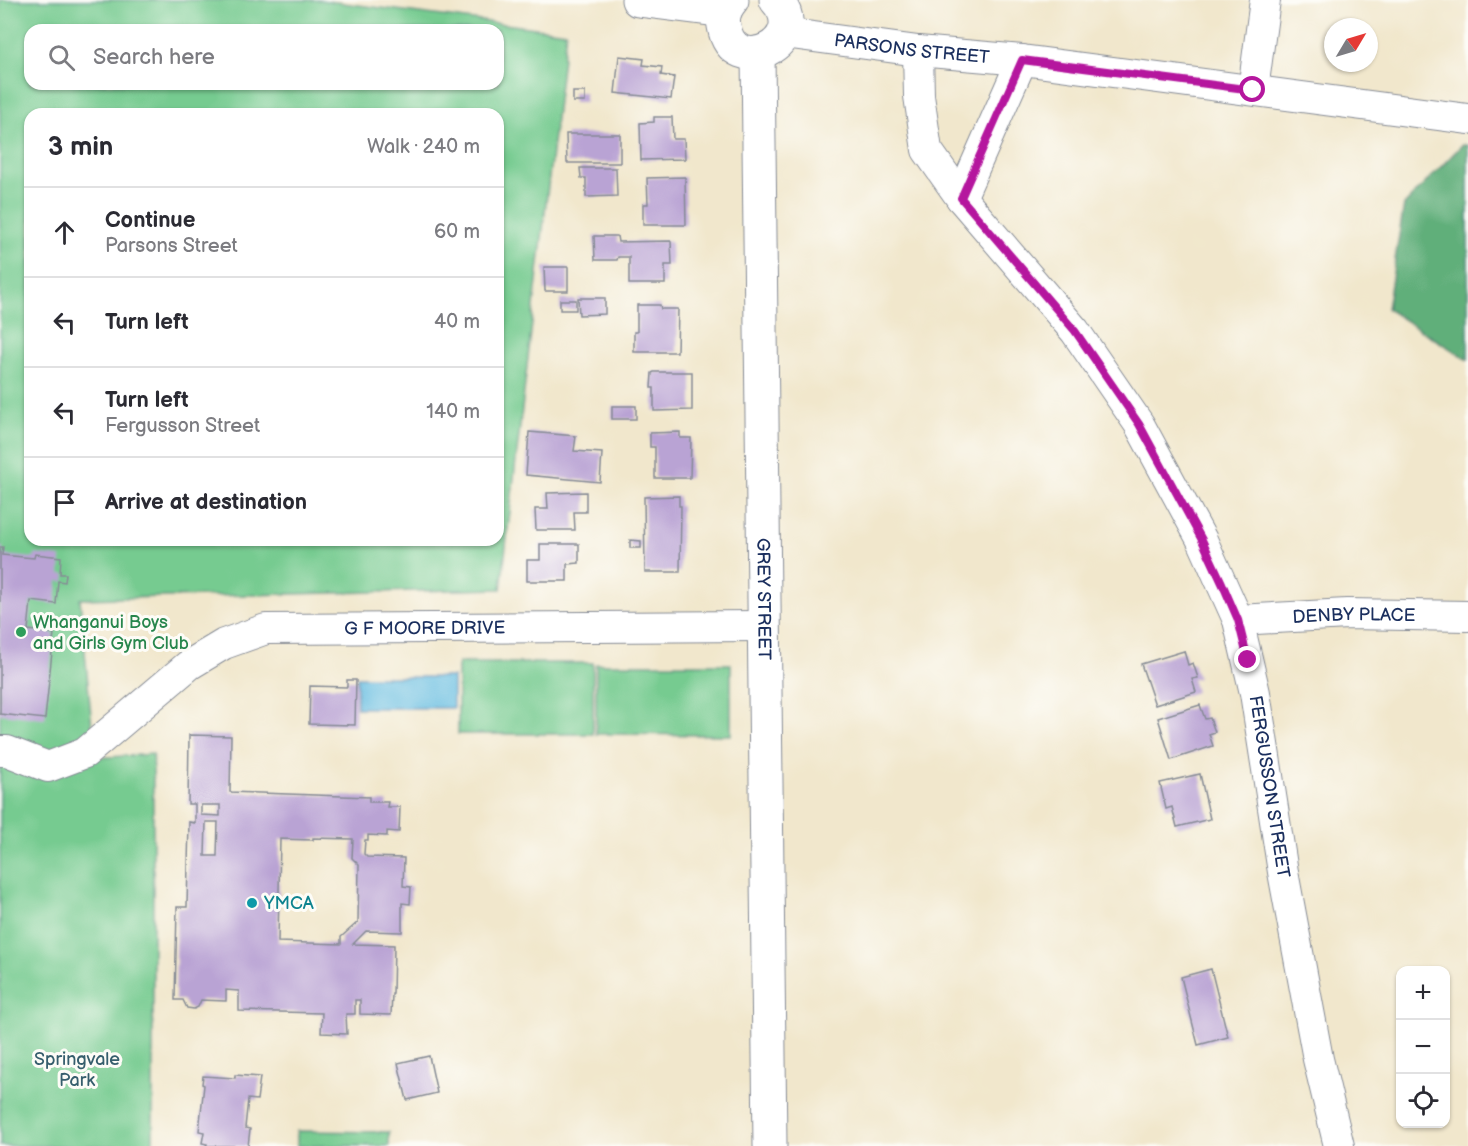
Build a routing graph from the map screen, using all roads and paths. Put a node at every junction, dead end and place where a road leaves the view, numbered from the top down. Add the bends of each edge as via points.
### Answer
1 (638, 0) edge
2 (776, 0) edge
3 (1265, 0) edge
4 (729, 6) edge
5 (784, 33) junction
6 (918, 51) junction
7 (758, 53) junction
8 (1022, 60) junction
9 (1253, 90) junction
10 (1468, 119) edge
11 (961, 198) junction
12 (1468, 616) edge
13 (1238, 620) junction
14 (763, 626) junction
15 (0, 751) edge
16 (770, 1146) edge
17 (1339, 1146) edge

1 - 4 main road
2 - 5 main road via 784,13
3 - 9 street
4 - 7 main road via 723,22 729,42 747,53
5 - 6 street, PARSONS STREET
5 - 7 main road via 774,47
6 - 8 street, PARSONS STREET
6 - 11 street, FERGUSSON STREET via 919,96 927,150
7 - 14 main road, GREY STREET
8 - 9 street, PARSONS STREET
8 - 11 street
9 - 10 street, PARSONS STREET
11 - 13 street, FERGUSSON STREET via 1075,331 1139,424 1202,540
12 - 13 street, DENBY PLACE via 1347,614
13 - 17 street, FERGUSSON STREET via 1316,1047
14 - 15 street, G F MOORE DRIVE via 266,629 224,644 189,665 86,753 48,766
14 - 16 main road, GREY STREET

